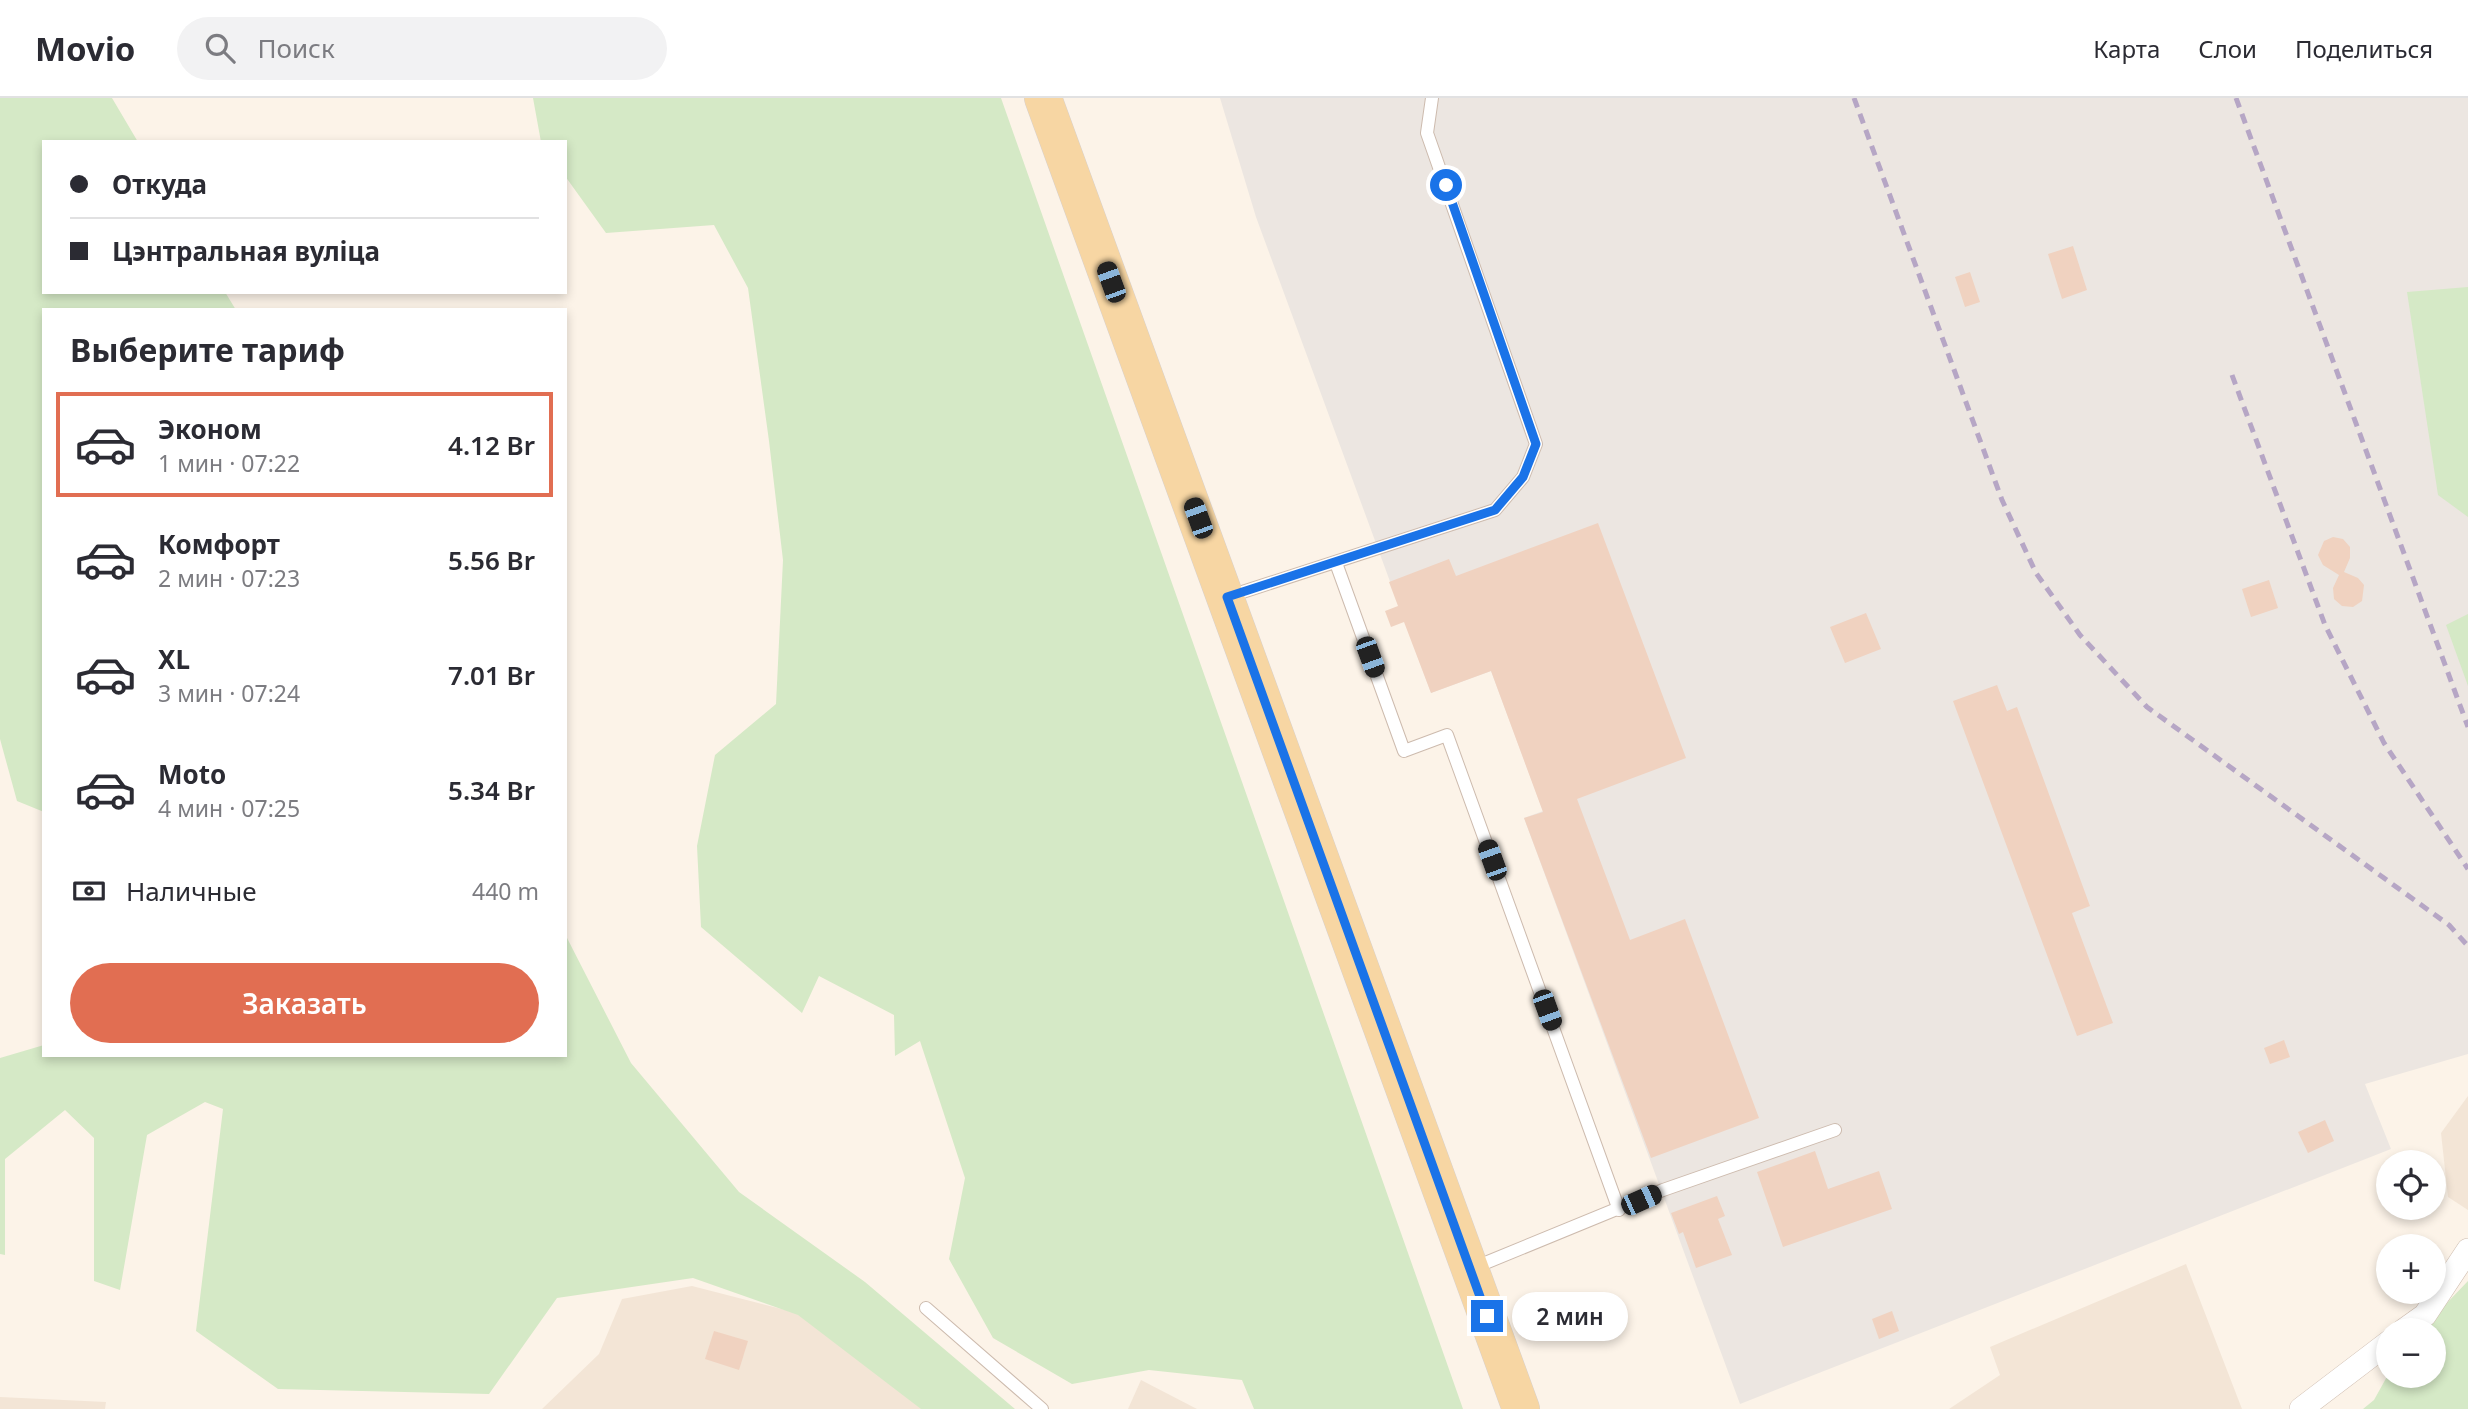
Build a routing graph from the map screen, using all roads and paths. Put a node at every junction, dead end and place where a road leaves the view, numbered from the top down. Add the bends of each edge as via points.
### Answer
1 (1044, 98) edge
2 (1432, 98) edge
3 (1336, 563) junction
4 (1227, 597) junction
5 (1835, 1129) dead end
6 (1619, 1210) junction
7 (2468, 1250) edge
8 (1470, 1269) junction
9 (926, 1308) dead end
10 (2421, 1318) edge
11 (2376, 1352) edge
12 (1042, 1409) edge
13 (1521, 1409) edge
14 (2301, 1409) edge

1 - 4 main road
2 - 3 lane via 1427,133 1536,444 1523,477 1495,510
3 - 4 lane
3 - 6 lane via 1404,751 1447,736
4 - 8 main road
5 - 6 lane via 1662,1190
6 - 8 lane
7 - 10 street
8 - 13 main road
9 - 12 lane
11 - 14 street

